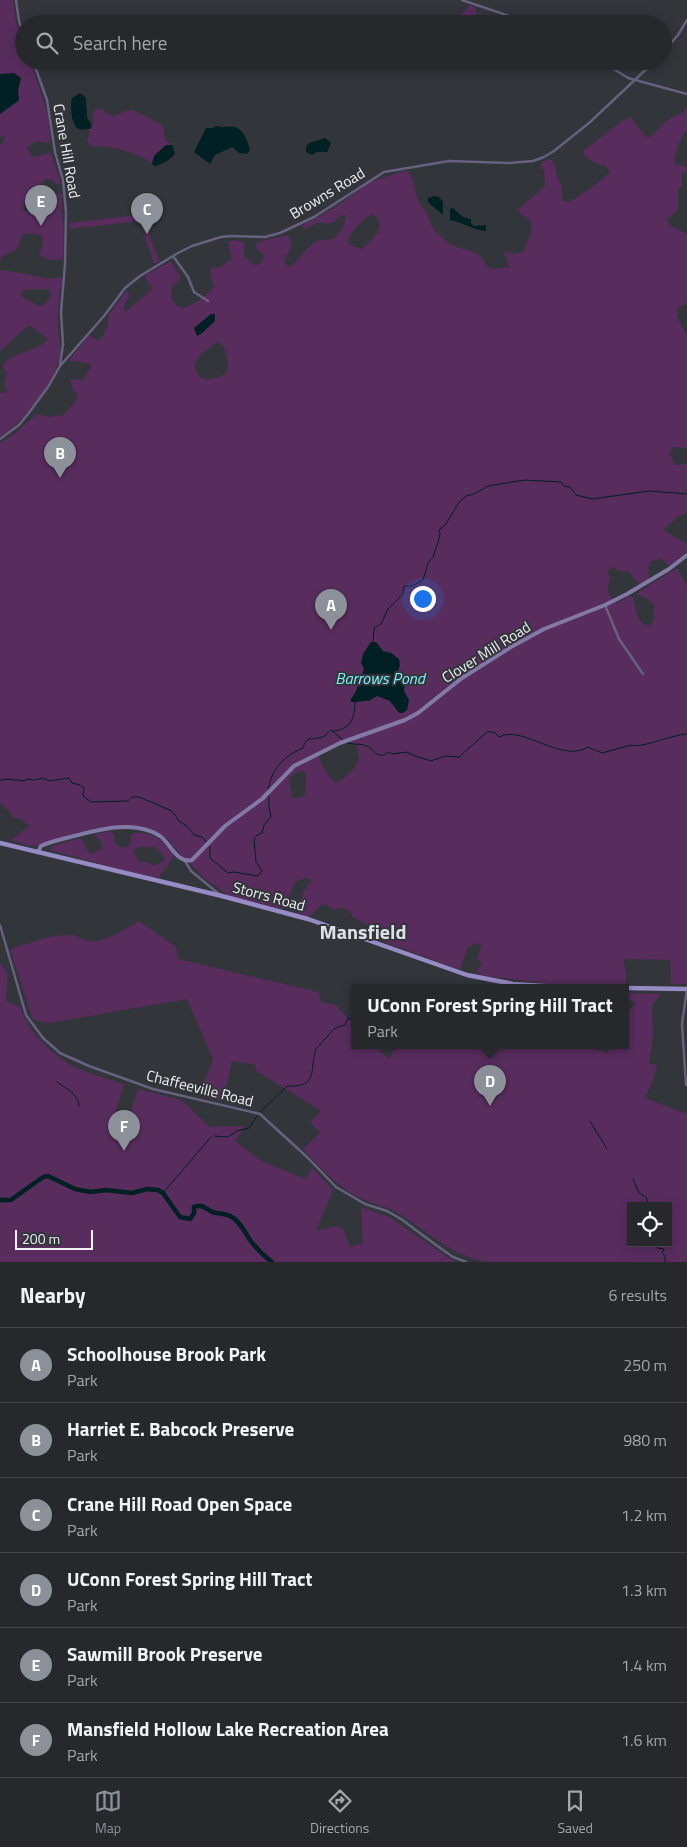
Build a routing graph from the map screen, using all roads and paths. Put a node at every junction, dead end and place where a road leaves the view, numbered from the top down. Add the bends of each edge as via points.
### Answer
1 (16, 0) edge
2 (462, 0) edge
3 (18, 15) edge
4 (506, 15) edge
5 (687, 20) edge
6 (672, 42) edge
7 (36, 70) edge
8 (615, 70) edge
9 (646, 70) edge
10 (636, 80) junction
11 (687, 94) edge
12 (173, 256) junction
13 (208, 301) dead end
14 (60, 366) junction
15 (0, 439) edge
16 (687, 555) edge
17 (605, 605) junction
18 (643, 674) dead end
19 (0, 843) edge
20 (38, 852) junction
21 (185, 861) junction
22 (222, 896) junction
23 (0, 925) edge
24 (513, 984) edge
25 (629, 988) edge
26 (687, 989) edge
27 (686, 1085) edge
28 (466, 1262) edge

1 - 3 street
2 - 4 street
5 - 6 street
7 - 14 street, Crane Hill Road via 47,100 63,180 66,213
8 - 10 street
9 - 10 street, Browns Road
10 - 11 street
10 - 12 street, Browns Road via 582,129 544,157 515,163 449,161 384,172 314,217 280,233 265,237 221,237
12 - 13 street via 194,292
12 - 14 street, Browns Road via 129,284
14 - 15 street, Browns Road via 28,414
16 - 17 street, Clover Mill Road via 651,581
17 - 18 street via 619,639
17 - 21 street, Clover Mill Road via 544,629 511,647 405,720 340,743 294,766 267,793 225,826 198,856
19 - 20 main road, Storrs Road
20 - 21 street via 41,846 51,842 96,830 129,827 160,836
20 - 22 main road, Storrs Road
21 - 22 street via 191,871
22 - 24 main road, Storrs Road via 308,919 467,975
23 - 28 street, Chaffeeville Road via 26,1015 43,1038 60,1053 153,1089 260,1114 336,1187 365,1204 402,1219 436,1246
25 - 26 main road
26 - 27 street via 682,1024

